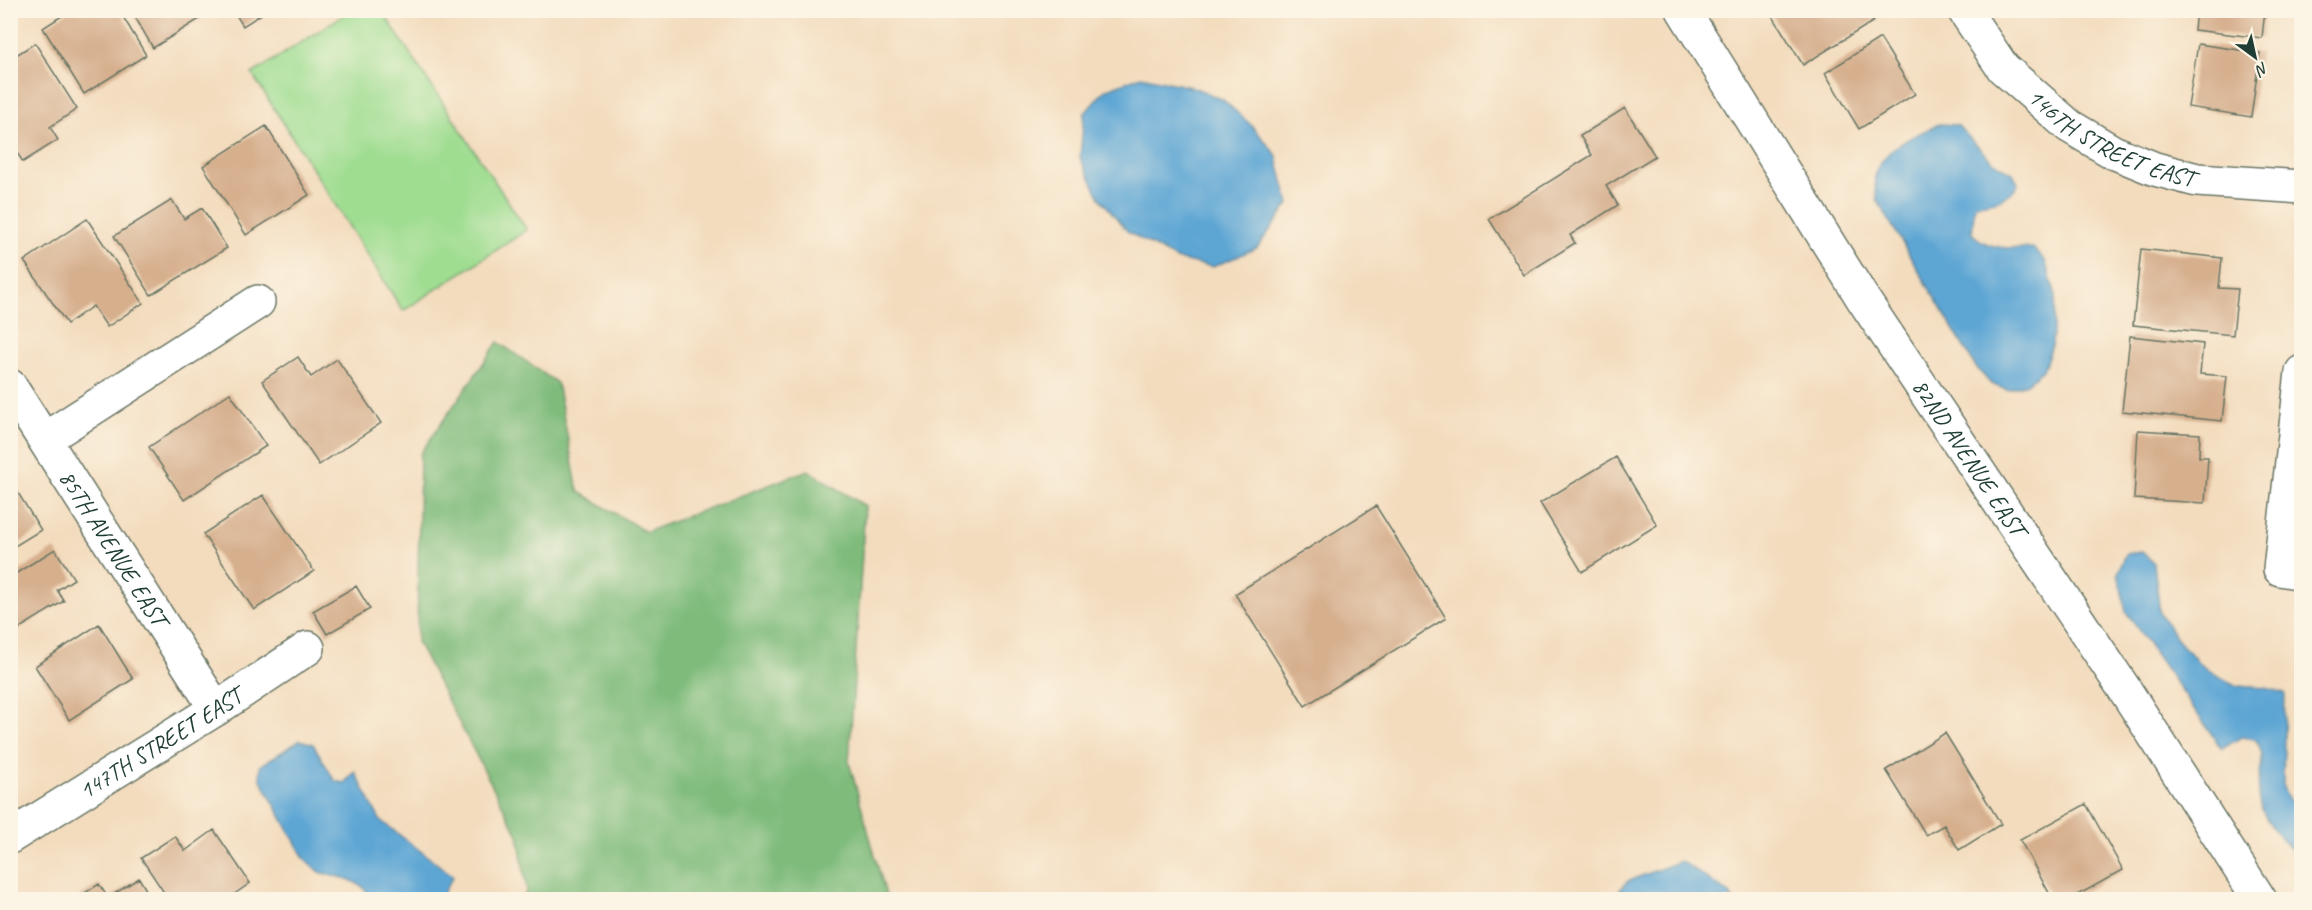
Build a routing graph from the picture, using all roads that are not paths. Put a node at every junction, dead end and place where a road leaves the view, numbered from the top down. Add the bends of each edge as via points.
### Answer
1 (1683, 10) edge
2 (1964, 10) edge
3 (2301, 187) edge
4 (258, 302) dead end
5 (2301, 372) edge
6 (10, 386) edge
7 (45, 439) junction
8 (2291, 571) edge
9 (308, 648) dead end
10 (216, 709) junction
11 (10, 837) edge
12 (2260, 900) edge

1 - 12 street, 82ND AVENUE EAST via 1863,300 2127,693
2 - 3 street, 146TH STREET EAST via 2003,68 2069,126 2114,152 2155,169 2197,180
4 - 7 street
5 - 8 street
6 - 7 street, 85TH AVENUE EAST
7 - 10 street, 85TH AVENUE EAST
9 - 10 street, 147TH STREET EAST
10 - 11 street, 147TH STREET EAST

